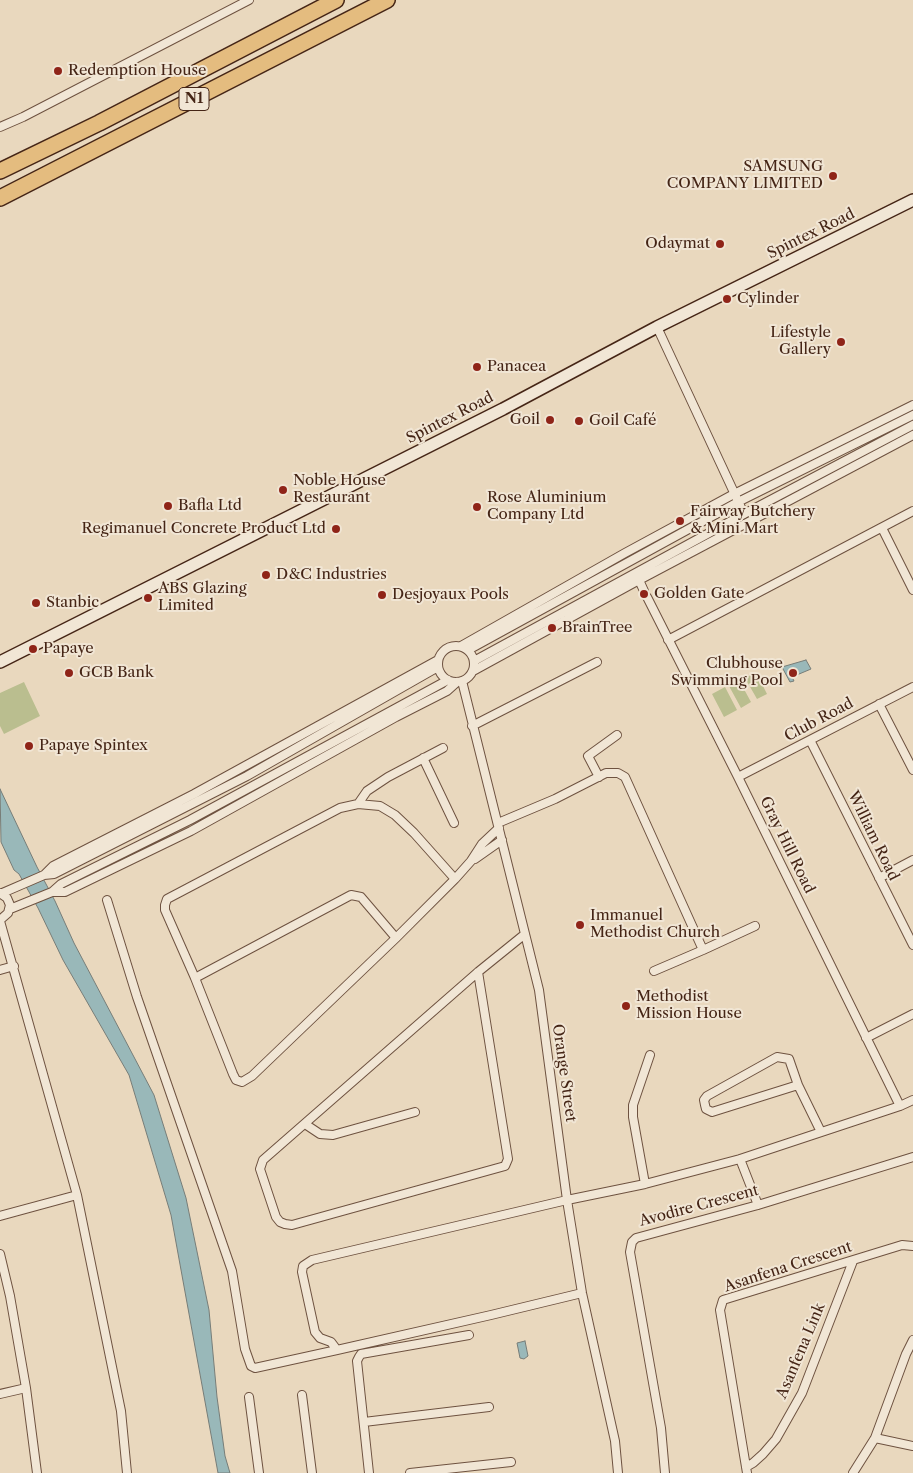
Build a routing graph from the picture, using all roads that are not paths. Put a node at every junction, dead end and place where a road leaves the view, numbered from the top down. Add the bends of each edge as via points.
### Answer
1 (249, 0) edge
2 (336, 0) edge
3 (387, 0) edge
4 (0, 127) edge
5 (0, 171) edge
6 (0, 198) edge
7 (913, 200) edge
8 (657, 327) junction
9 (913, 405) edge
10 (913, 415) edge
11 (913, 424) edge
12 (913, 434) edge
13 (734, 494) junction
14 (738, 502) junction
15 (913, 511) edge
16 (744, 514) junction
17 (882, 528) junction
18 (639, 580) junction
19 (913, 590) edge
20 (668, 640) junction
21 (464, 648) junction
22 (474, 661) junction
23 (0, 662) edge
24 (597, 662) dead end
25 (438, 663) junction
26 (473, 671) junction
27 (448, 680) junction
28 (459, 682) junction
29 (913, 686) edge
30 (879, 704) junction
31 (472, 726) junction
32 (617, 735) dead end
33 (810, 740) junction
34 (443, 748) dead end
35 (423, 758) junction
36 (913, 770) edge
37 (599, 777) junction
38 (738, 777) junction
39 (358, 804) junction
40 (454, 823) dead end
41 (499, 825) junction
42 (502, 840) junction
43 (913, 860) edge
44 (471, 861) junction
45 (878, 878) junction
46 (454, 879) junction
47 (52, 892) junction
48 (0, 894) edge
49 (107, 900) dead end
50 (10, 909) junction
51 (0, 920) edge
52 (755, 926) dead end
53 (525, 934) junction
54 (396, 938) junction
55 (913, 944) edge
56 (703, 950) junction
57 (14, 966) junction
58 (0, 970) edge
59 (654, 971) dead end
60 (478, 972) junction
61 (195, 978) junction
62 (913, 1014) edge
63 (866, 1038) junction
64 (650, 1055) dead end
65 (798, 1085) junction
66 (913, 1100) edge
67 (900, 1106) junction
68 (415, 1112) dead end
69 (305, 1124) junction
70 (821, 1132) junction
71 (913, 1156) edge
72 (740, 1159) junction
73 (645, 1184) junction
74 (77, 1195) junction
75 (567, 1200) junction
76 (758, 1205) junction
77 (0, 1216) edge
78 (913, 1246) edge
79 (0, 1254) edge
80 (853, 1261) junction
81 (582, 1293) junction
82 (10, 1296) junction
83 (0, 1298) edge
84 (469, 1335) dead end
85 (913, 1340) edge
86 (337, 1350) junction
87 (26, 1388) junction
88 (0, 1394) edge
89 (302, 1394) dead end
90 (249, 1397) dead end
91 (489, 1407) dead end
92 (364, 1422) junction
93 (875, 1438) junction
94 (913, 1446) edge
95 (512, 1462) dead end
96 (746, 1470) edge
97 (37, 1473) edge
98 (127, 1473) edge
99 (259, 1473) edge
100 (312, 1473) edge
101 (369, 1473) edge
102 (410, 1473) edge
103 (618, 1473) edge
104 (665, 1473) edge
105 (853, 1473) edge

1 - 4 street
2 - 5 highway, N1 via 99,124
3 - 6 highway, N1
7 - 8 main road, Spintex Road
8 - 13 street
8 - 23 main road, Spintex Road via 503,409
9 - 13 street
10 - 14 street
11 - 16 street
12 - 18 street
13 - 14 street
13 - 21 street
14 - 16 street
14 - 21 street
15 - 17 street
16 - 22 street
17 - 19 street
17 - 20 street
18 - 20 street, Gray Hill Road
18 - 26 street
20 - 38 street, Gray Hill Road
21 - 22 street
21 - 25 street via 453,646 445,650
22 - 26 street
24 - 31 street
25 - 27 street via 441,674
25 - 48 street via 53,866 44,875
26 - 28 street
27 - 28 street
27 - 47 street via 190,820 60,884
28 - 31 street, Orange Street
28 - 47 street via 191,831 65,892
29 - 30 street, Club Road
30 - 33 street, Club Road
30 - 36 street
31 - 41 street, Orange Street
32 - 37 street via 588,756
33 - 38 street, Club Road
33 - 45 street, William Road
34 - 35 street
35 - 39 street via 367,791
35 - 40 street
37 - 41 street
37 - 56 street via 606,773 625,777
38 - 63 street, Gray Hill Road
39 - 46 street via 380,806 395,815
39 - 61 street via 340,808 167,899 165,910
41 - 42 street, Orange Street
41 - 44 street
42 - 44 street
42 - 53 street, Orange Street
43 - 45 street
44 - 46 street
45 - 55 street, William Road
46 - 54 street
47 - 50 street
48 - 50 street via 7,898
49 - 86 street via 137,997 232,1271 245,1349 251,1366 262,1367
50 - 51 street
51 - 57 street
52 - 56 street
53 - 60 street
53 - 75 street, Orange Street via 539,990
54 - 61 street via 360,897 351,895
54 - 61 street via 242,1082 233,1074
56 - 59 street
57 - 58 street
57 - 74 street
60 - 69 street
60 - 69 street via 508,1160 503,1168 292,1225 285,1224 276,1216 260,1169 268,1154
62 - 63 street
63 - 67 street, Gray Hill Road
64 - 73 street via 633,1105
65 - 65 street via 712,1112 706,1109 704,1100 777,1056 789,1059
65 - 70 street
66 - 67 street
67 - 70 street
68 - 69 street via 333,1135 320,1134
70 - 72 street
71 - 76 street, Avodire Crescent
72 - 73 street
72 - 76 street
73 - 75 street
74 - 77 street
74 - 98 street via 121,1411
75 - 81 street, Orange Street
75 - 86 street via 312,1260 303,1266 302,1272 315,1332
76 - 104 street, Avodire Crescent via 636,1238 630,1247 661,1428
78 - 80 street, Asanfena Crescent via 902,1245
79 - 82 street
80 - 96 street, Asanfena Link via 802,1393 776,1438
80 - 96 street, Asanfena Crescent via 727,1299 720,1304
81 - 86 street
81 - 103 street, Orange Street via 615,1441
82 - 83 street
82 - 87 street
84 - 92 street via 362,1354 357,1360
85 - 93 street
87 - 88 street
87 - 97 street
89 - 100 street
90 - 99 street
91 - 92 street
92 - 101 street
93 - 94 street
93 - 105 street
95 - 102 street

